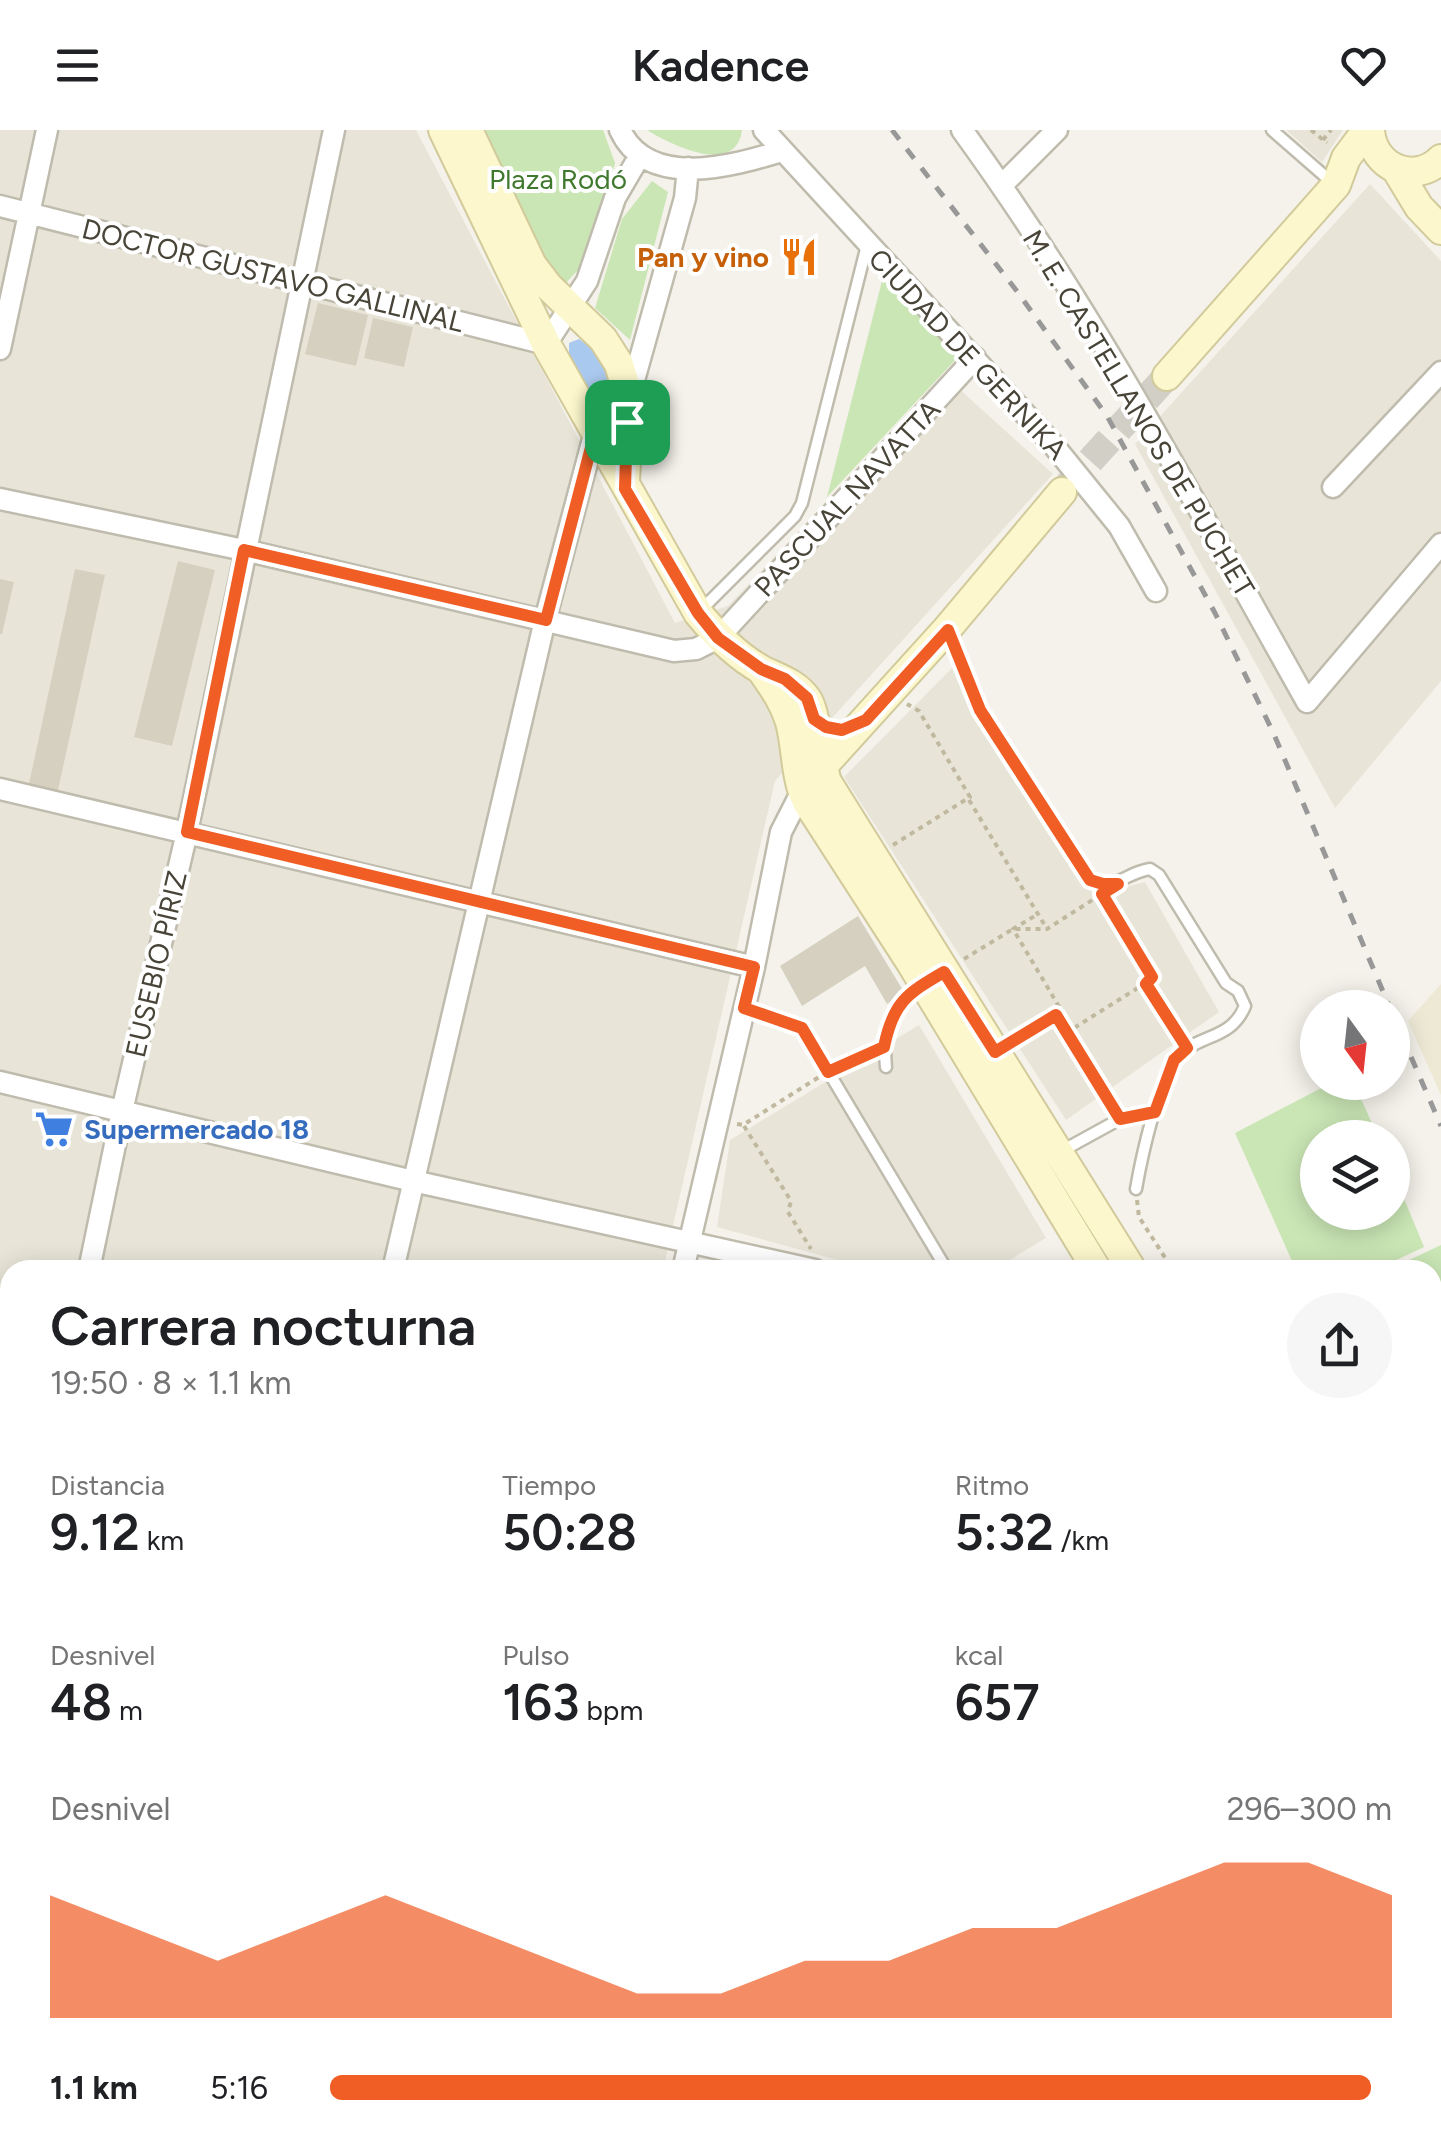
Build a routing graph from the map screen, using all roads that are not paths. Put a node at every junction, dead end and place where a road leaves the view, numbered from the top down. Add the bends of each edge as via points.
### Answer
1 (47, 130) edge
2 (334, 130) edge
3 (443, 130) edge
4 (468, 130) edge
5 (620, 130) edge
6 (764, 130) edge
7 (962, 130) edge
8 (1057, 130) edge
9 (1272, 130) edge
10 (1368, 130) edge
11 (782, 150) junction
12 (640, 157) junction
13 (1391, 167) junction
14 (688, 168) junction
15 (1439, 168) edge
16 (1002, 185) junction
17 (1336, 185) junction
18 (0, 206) edge
19 (30, 213) junction
20 (1441, 230) edge
21 (867, 246) junction
22 (301, 282) junction
23 (570, 308) junction
24 (546, 344) junction
25 (0, 349) edge
26 (975, 358) junction
27 (1441, 372) edge
28 (1167, 376) tunnel mouth
29 (628, 410) junction
30 (595, 432) junction
31 (1333, 487) dead end
32 (625, 489) junction
33 (1062, 492) tunnel mouth
34 (0, 499) edge
35 (1441, 544) edge
36 (244, 550) junction
37 (1156, 591) dead end
38 (698, 613) junction
39 (546, 620) junction
40 (948, 630) junction
41 (718, 638) junction
42 (761, 669) junction
43 (814, 719) junction
44 (866, 720) junction
45 (822, 767) junction
46 (0, 789) edge
47 (802, 791) junction
48 (187, 832) junction
49 (478, 901) junction
50 (754, 967) junction
51 (933, 978) junction
52 (886, 1067) dead end
53 (828, 1072) road end
54 (0, 1082) edge
55 (122, 1110) junction
56 (1155, 1112) junction
57 (1059, 1152) junction
58 (413, 1181) junction
59 (1136, 1189) road end
60 (690, 1242) junction
61 (91, 1260) edge
62 (394, 1260) edge
63 (686, 1260) edge
64 (797, 1260) edge
65 (941, 1260) edge
66 (1090, 1260) edge
67 (1126, 1260) edge

1 - 19 street
2 - 22 street, EUSEBIO PÍRIZ
3 - 24 street
4 - 23 street via 532,265
5 - 12 street
6 - 11 street, CIUDAD DE GERNIKA
7 - 16 street, M. E. CASTELLANOS DE PUCHET
8 - 16 street
9 - 17 lane
10 - 13 street
10 - 17 street
11 - 14 street
11 - 21 street, CIUDAD DE GERNIKA
12 - 14 street
12 - 23 street via 624,179
13 - 15 street
13 - 17 street
13 - 20 street
14 - 29 street
16 - 35 street, M. E. CASTELLANOS DE PUCHET via 1144,411 1307,702
17 - 28 street
18 - 19 street, DOCTOR GUSTAVO GALLINAL
19 - 22 street, DOCTOR GUSTAVO GALLINAL
19 - 25 street
21 - 26 street, CIUDAD DE GERNIKA
21 - 38 lane via 802,503
22 - 24 street, DOCTOR GUSTAVO GALLINAL
22 - 36 street, EUSEBIO PÍRIZ
23 - 24 street
23 - 29 street via 620,364
24 - 30 street
26 - 37 street, CIUDAD DE GERNIKA via 1119,526
26 - 41 street, PASCUAL NAVATTA
27 - 31 street
29 - 30 street
29 - 32 street
30 - 32 street
30 - 39 street
32 - 38 street
33 - 40 street
34 - 36 street
36 - 39 street
36 - 48 street, EUSEBIO PÍRIZ
38 - 41 street
39 - 41 street via 674,650
39 - 49 street
40 - 44 street
40 - 56 lane via 980,710 1090,880 1118,884 1139,871 1159,875 1245,1006 1239,1022 1174,1060
41 - 42 street
42 - 43 street via 807,698
42 - 47 street via 790,722
43 - 44 street via 842,730
43 - 45 street
44 - 45 street
45 - 47 street
45 - 51 street
46 - 48 street
47 - 50 street via 781,832
47 - 51 street
48 - 49 street
48 - 55 street, EUSEBIO PÍRIZ
49 - 50 street
49 - 58 street
50 - 60 street
51 - 52 lane via 904,996 890,1020
51 - 57 street via 995,1052
51 - 66 street
53 - 65 lane
54 - 55 street
55 - 58 street
55 - 61 street, EUSEBIO PÍRIZ
56 - 57 lane via 1120,1119
56 - 59 lane
57 - 67 street
58 - 60 street
58 - 62 street
60 - 63 street
60 - 64 street

